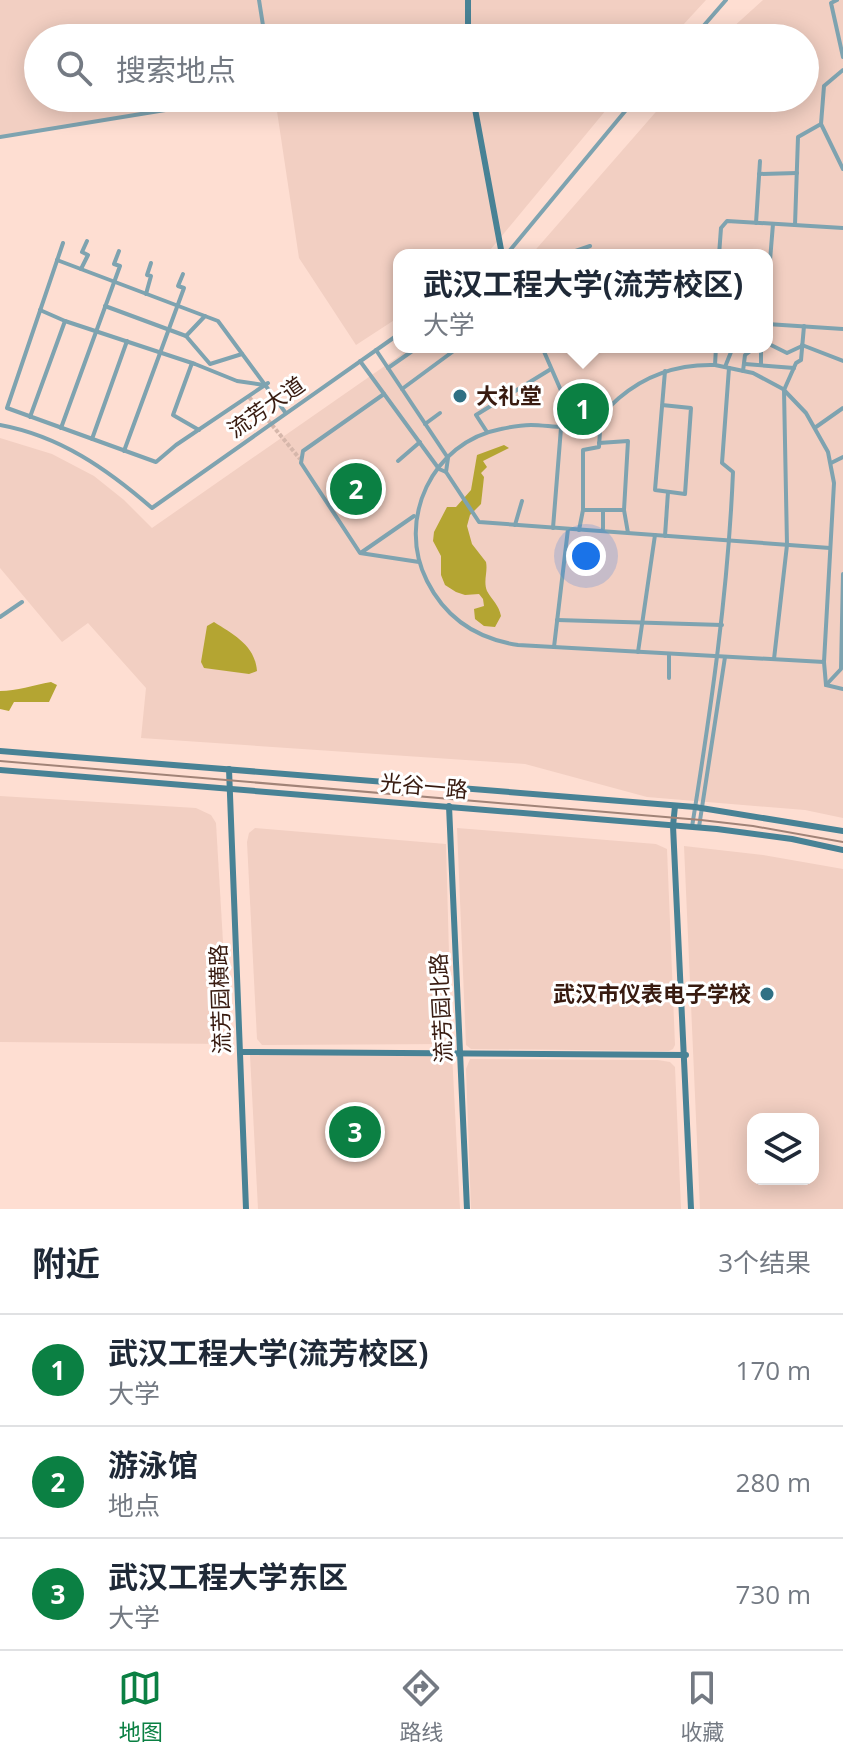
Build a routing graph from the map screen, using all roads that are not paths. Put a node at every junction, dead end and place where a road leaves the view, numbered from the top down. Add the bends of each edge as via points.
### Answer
1 (259, 0) edge
2 (468, 0) edge
3 (726, 0) edge
4 (837, 0) edge
5 (263, 24) edge
6 (468, 24) edge
7 (705, 24) edge
8 (843, 57) edge
9 (843, 70) edge
10 (153, 112) edge
11 (476, 112) edge
12 (624, 112) edge
13 (821, 124) junction
14 (0, 137) edge
15 (760, 161) dead end
16 (843, 169) edge
17 (797, 173) junction
18 (759, 174) junction
19 (756, 223) junction
20 (773, 224) junction
21 (795, 225) junction
22 (843, 228) edge
23 (87, 241) dead end
24 (63, 243) dead end
25 (590, 246) dead end
26 (503, 249) edge
27 (509, 249) edge
28 (581, 249) edge
29 (720, 249) edge
30 (771, 249) edge
31 (119, 251) dead end
32 (57, 260) junction
33 (151, 263) dead end
34 (81, 269) junction
35 (183, 274) dead end
36 (114, 281) junction
37 (146, 294) junction
38 (105, 306) junction
39 (178, 306) junction
40 (211, 309) dead end
41 (40, 310) junction
42 (205, 316) junction
43 (211, 319) junction
44 (65, 321) junction
45 (773, 324) edge
46 (804, 326) junction
47 (843, 329) edge
48 (96, 330) junction
49 (169, 330) junction
50 (186, 336) junction
51 (393, 338) edge
52 (127, 341) junction
53 (802, 345) junction
54 (773, 346) edge
55 (376, 350) junction
56 (160, 353) junction
57 (409, 353) edge
58 (451, 353) edge
59 (544, 353) edge
60 (716, 353) edge
61 (731, 353) edge
62 (748, 353) edge
63 (761, 353) edge
64 (242, 354) junction
65 (360, 361) junction
66 (843, 361) edge
67 (192, 363) junction
68 (745, 364) junction
69 (761, 364) junction
70 (715, 365) junction
71 (727, 367) junction
72 (388, 368) junction
73 (794, 368) junction
74 (551, 369) junction
75 (665, 371) junction
76 (743, 371) junction
77 (266, 384) junction
78 (402, 389) junction
79 (784, 390) junction
80 (384, 394) junction
81 (662, 405) junction
82 (843, 408) edge
83 (285, 413) junction
84 (440, 413) dead end
85 (601, 415) junction
86 (30, 417) junction
87 (425, 424) junction
88 (0, 425) edge
89 (576, 426) junction
90 (816, 427) junction
91 (61, 428) junction
92 (561, 428) junction
93 (199, 430) junction
94 (487, 432) junction
95 (92, 439) junction
96 (420, 442) junction
97 (599, 443) junction
98 (124, 451) junction
99 (843, 457) edge
100 (448, 458) junction
101 (398, 461) dead end
102 (831, 463) junction
103 (439, 469) junction
104 (446, 472) junction
105 (668, 492) junction
106 (522, 501) dead end
107 (583, 510) junction
108 (603, 510) junction
109 (624, 510) junction
110 (416, 515) junction
111 (515, 525) junction
112 (553, 528) junction
113 (568, 529) junction
114 (579, 530) junction
115 (603, 532) junction
116 (628, 533) junction
117 (655, 535) junction
118 (665, 536) junction
119 (730, 541) junction
120 (787, 545) junction
121 (831, 548) junction
122 (360, 553) junction
123 (419, 562) junction
124 (830, 574) junction
125 (843, 575) edge
126 (22, 602) dead end
127 (0, 617) edge
128 (843, 618) edge
129 (557, 620) junction
130 (642, 623) junction
131 (722, 625) junction
132 (554, 647) junction
133 (638, 652) junction
134 (669, 654) junction
135 (722, 656) junction
136 (774, 659) junction
137 (824, 662) junction
138 (669, 678) dead end
139 (826, 685) junction
140 (843, 689) edge
141 (0, 751) edge
142 (229, 769) junction
143 (0, 770) edge
144 (230, 788) junction
145 (449, 806) junction
146 (675, 806) junction
147 (699, 808) junction
148 (673, 826) junction
149 (696, 827) junction
150 (843, 831) edge
151 (843, 850) edge
152 (240, 1052) junction
153 (461, 1055) junction
154 (686, 1055) junction
155 (246, 1209) edge
156 (467, 1209) edge
157 (691, 1209) edge

1 - 5 street
2 - 6 street
3 - 7 street
4 - 8 street via 831,3
9 - 13 street via 824,86
10 - 14 street
11 - 26 street
12 - 27 street
13 - 16 street
13 - 17 street via 798,137
15 - 18 street
17 - 18 street
17 - 21 street
18 - 19 street
19 - 20 street
19 - 29 street via 722,223
20 - 21 street
20 - 30 street
21 - 22 street
23 - 34 street
24 - 32 street
25 - 28 street
31 - 36 street
32 - 34 street
32 - 41 street
33 - 37 street
34 - 36 street
35 - 39 street
36 - 37 street
36 - 38 street
37 - 39 street
38 - 48 street
38 - 49 street
39 - 42 street
39 - 49 street
40 - 43 street
41 - 44 street
41 - 86 street via 7,408
42 - 43 street
42 - 50 street
43 - 64 street
44 - 48 street
44 - 86 street
45 - 46 street
46 - 47 street
46 - 53 street
48 - 52 street
48 - 91 street
49 - 50 street
49 - 56 street
50 - 64 street via 210,364
51 - 55 street, 流芳大道
52 - 56 street
52 - 95 street
53 - 54 street via 787,353
53 - 66 street
53 - 73 street
55 - 65 street, 流芳大道
55 - 72 street
56 - 67 street
56 - 98 street
57 - 72 street
58 - 78 street
59 - 74 street
60 - 70 street
61 - 71 street
62 - 68 street
63 - 69 street
64 - 77 street
65 - 80 street
65 - 83 street, 流芳大道
67 - 77 street via 230,379
67 - 93 street via 173,415
68 - 69 street
68 - 76 street
69 - 73 street
70 - 71 street
70 - 75 street
71 - 76 street
71 - 119 street via 722,463 733,472
72 - 78 street
73 - 79 street
74 - 89 street
74 - 94 street via 476,415
75 - 81 street
75 - 85 street via 633,386
76 - 79 street
77 - 83 street
77 - 93 street
78 - 87 street
79 - 90 street
79 - 120 street
80 - 96 street
80 - 122 street via 300,455
81 - 105 street via 655,490
81 - 105 street via 691,408 685,494
82 - 90 street
83 - 88 street, 流芳大道 via 152,508 75,451
84 - 87 street
85 - 89 street
85 - 97 street
86 - 91 street
87 - 100 street
89 - 92 street
90 - 102 street
91 - 95 street
92 - 94 street via 528,425
92 - 112 street
93 - 98 street via 156,462
94 - 100 street
95 - 98 street
96 - 101 street
96 - 103 street
97 - 107 street via 583,450
97 - 109 street via 628,441
99 - 102 street
100 - 103 street
100 - 104 street
102 - 121 street
103 - 104 street
103 - 110 street
104 - 111 street via 479,522
105 - 118 street
106 - 111 street
107 - 108 street
107 - 114 street
108 - 109 street
108 - 115 street
109 - 116 street
110 - 122 street
110 - 123 street
111 - 112 street
112 - 113 street
113 - 114 street
113 - 129 street
114 - 115 street
115 - 116 street
116 - 117 street
117 - 118 street
117 - 130 street
118 - 119 street
119 - 120 street
119 - 131 street
120 - 121 street
120 - 136 street
121 - 124 street
122 - 123 street
123 - 132 street via 440,601 464,625 496,641
124 - 125 street
124 - 137 street
125 - 128 street
126 - 127 street
128 - 139 street via 841,669
129 - 130 street
129 - 132 street
130 - 131 street
130 - 133 street
131 - 135 street
132 - 133 street
133 - 134 street
134 - 135 street
134 - 138 street
135 - 136 street
135 - 147 street
136 - 137 street
137 - 139 street
139 - 140 street
141 - 142 street, 光谷一路
142 - 144 street, 流芳园横路
142 - 146 street, 光谷一路
143 - 144 street, 光谷一路
144 - 145 street, 光谷一路
144 - 152 street, 流芳园横路
145 - 148 street, 光谷一路
145 - 153 street, 流芳园北路
146 - 147 street, 光谷一路
146 - 148 street
147 - 149 street
147 - 150 street, 光谷一路
148 - 149 street, 光谷一路
148 - 154 street
149 - 151 street, 光谷一路
152 - 153 street
152 - 155 street, 流芳园横路
153 - 154 street
153 - 156 street, 流芳园北路
154 - 157 street

